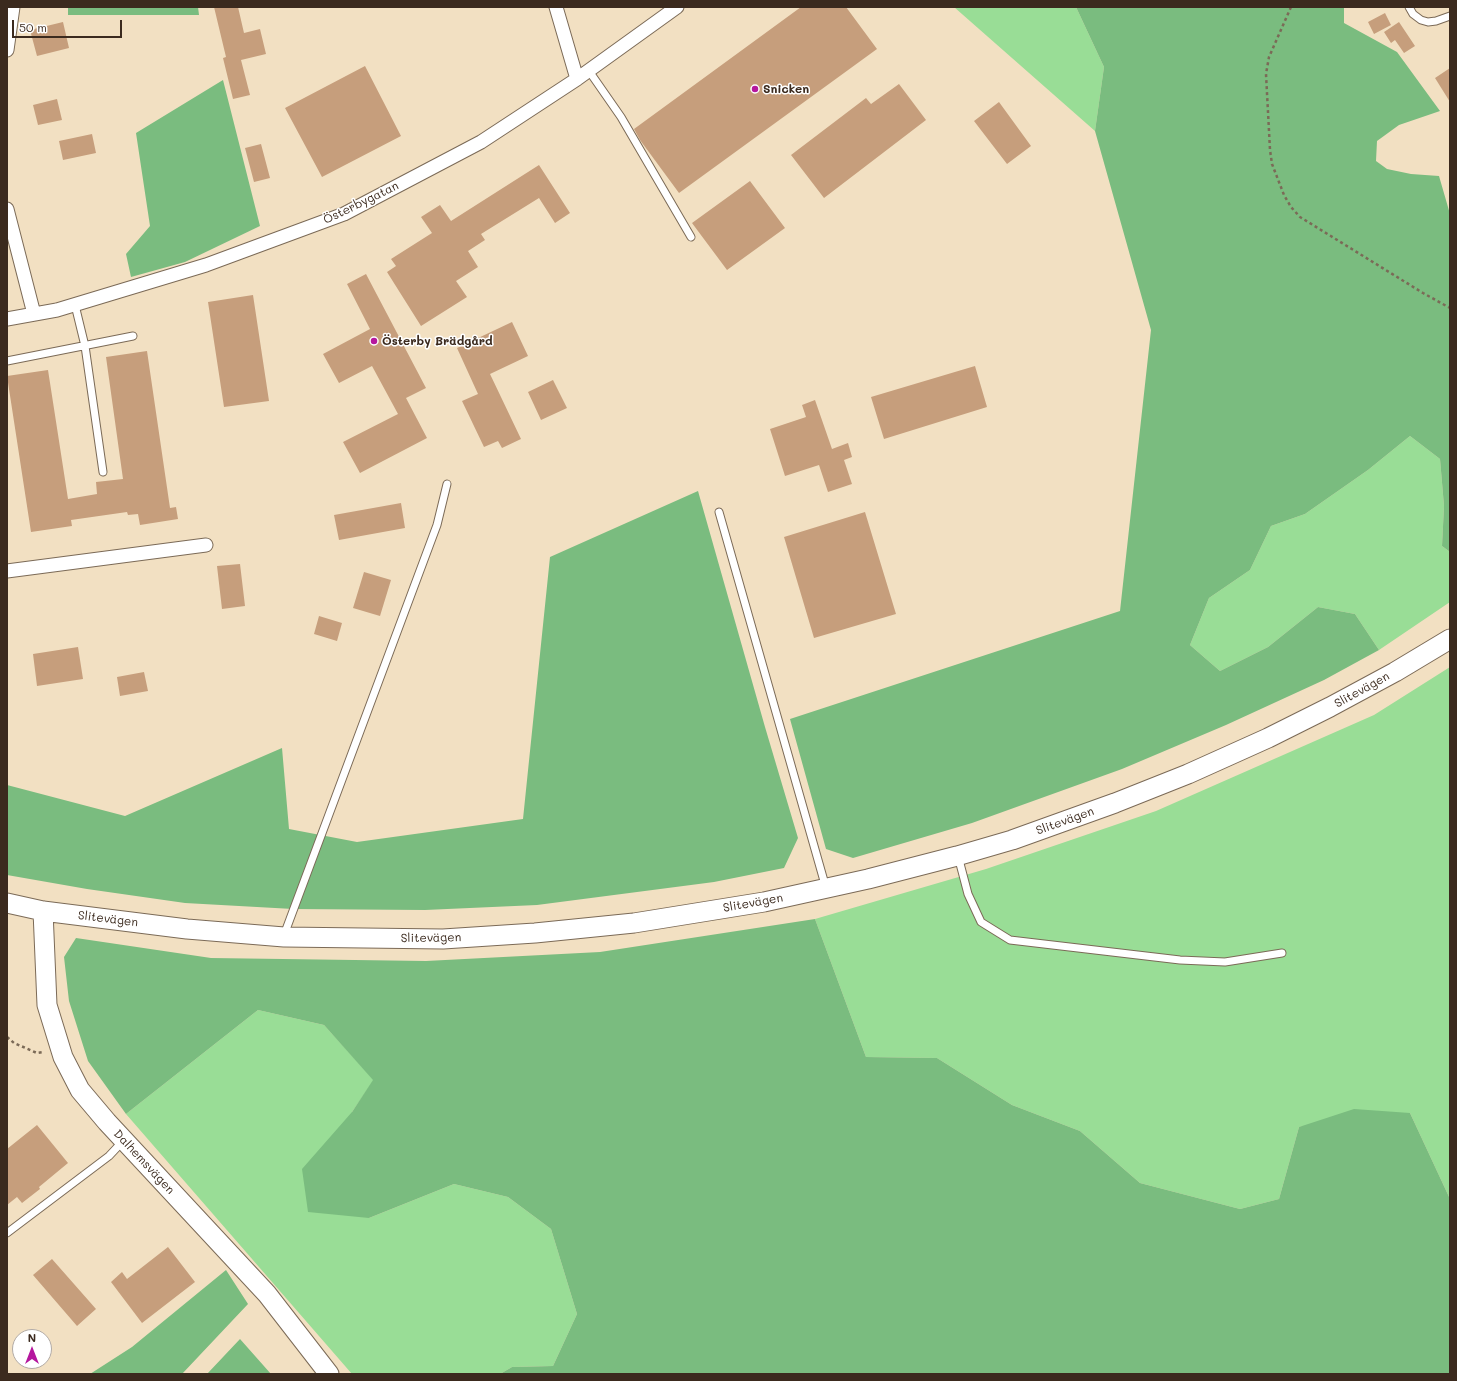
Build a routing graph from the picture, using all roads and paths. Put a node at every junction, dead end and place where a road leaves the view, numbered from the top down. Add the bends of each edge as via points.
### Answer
1 (13, 7) edge
2 (556, 7) edge
3 (677, 7) edge
4 (1291, 7) edge
5 (1409, 7) edge
6 (1450, 16) edge
7 (7, 50) edge
8 (589, 71) junction
9 (577, 79) junction
10 (7, 209) edge
11 (691, 237) dead end
12 (75, 305) junction
13 (1450, 308) edge
14 (34, 314) junction
15 (7, 319) edge
16 (133, 336) dead end
17 (85, 346) junction
18 (7, 361) edge
19 (103, 472) dead end
20 (447, 484) dead end
21 (719, 512) dead end
22 (206, 545) dead end
23 (7, 571) edge
24 (1450, 639) edge
25 (958, 856) junction
26 (826, 888) junction
27 (7, 903) edge
28 (43, 911) junction
29 (284, 937) junction
30 (1282, 953) dead end
31 (7, 1037) edge
32 (60, 1047) junction
33 (124, 1140) junction
34 (7, 1233) edge
35 (329, 1374) edge

1 - 7 street
2 - 9 street
3 - 8 street, Österbygatan
4 - 13 path via 1269,57 1266,74 1272,164 1284,195 1300,217
5 - 6 lane via 1413,14 1428,22
8 - 9 street, Österbygatan
8 - 11 lane via 621,117
9 - 12 street, Österbygatan via 481,142 344,214 206,265
10 - 14 street
12 - 14 street, Österbygatan
12 - 17 lane
14 - 15 street, Österbygatan
16 - 17 lane
17 - 18 lane
17 - 19 lane
20 - 29 lane via 437,525
21 - 26 lane
22 - 23 street
24 - 25 main road, Slitevägen via 1330,707 1238,752 1115,802 1012,840
25 - 26 main road, Slitevägen
25 - 30 lane via 968,894 981,922 1010,940 1180,960 1225,962
26 - 29 main road, Slitevägen via 764,902 634,923 535,933 443,939
27 - 28 main road, Slitevägen
28 - 29 main road, Slitevägen via 187,929
28 - 32 main road, Dalhemsvägen via 47,1005
31 - 32 path via 14,1043 38,1053
32 - 33 main road, Dalhemsvägen via 80,1090
33 - 34 lane via 109,1156
33 - 35 main road, Dalhemsvägen via 267,1294

